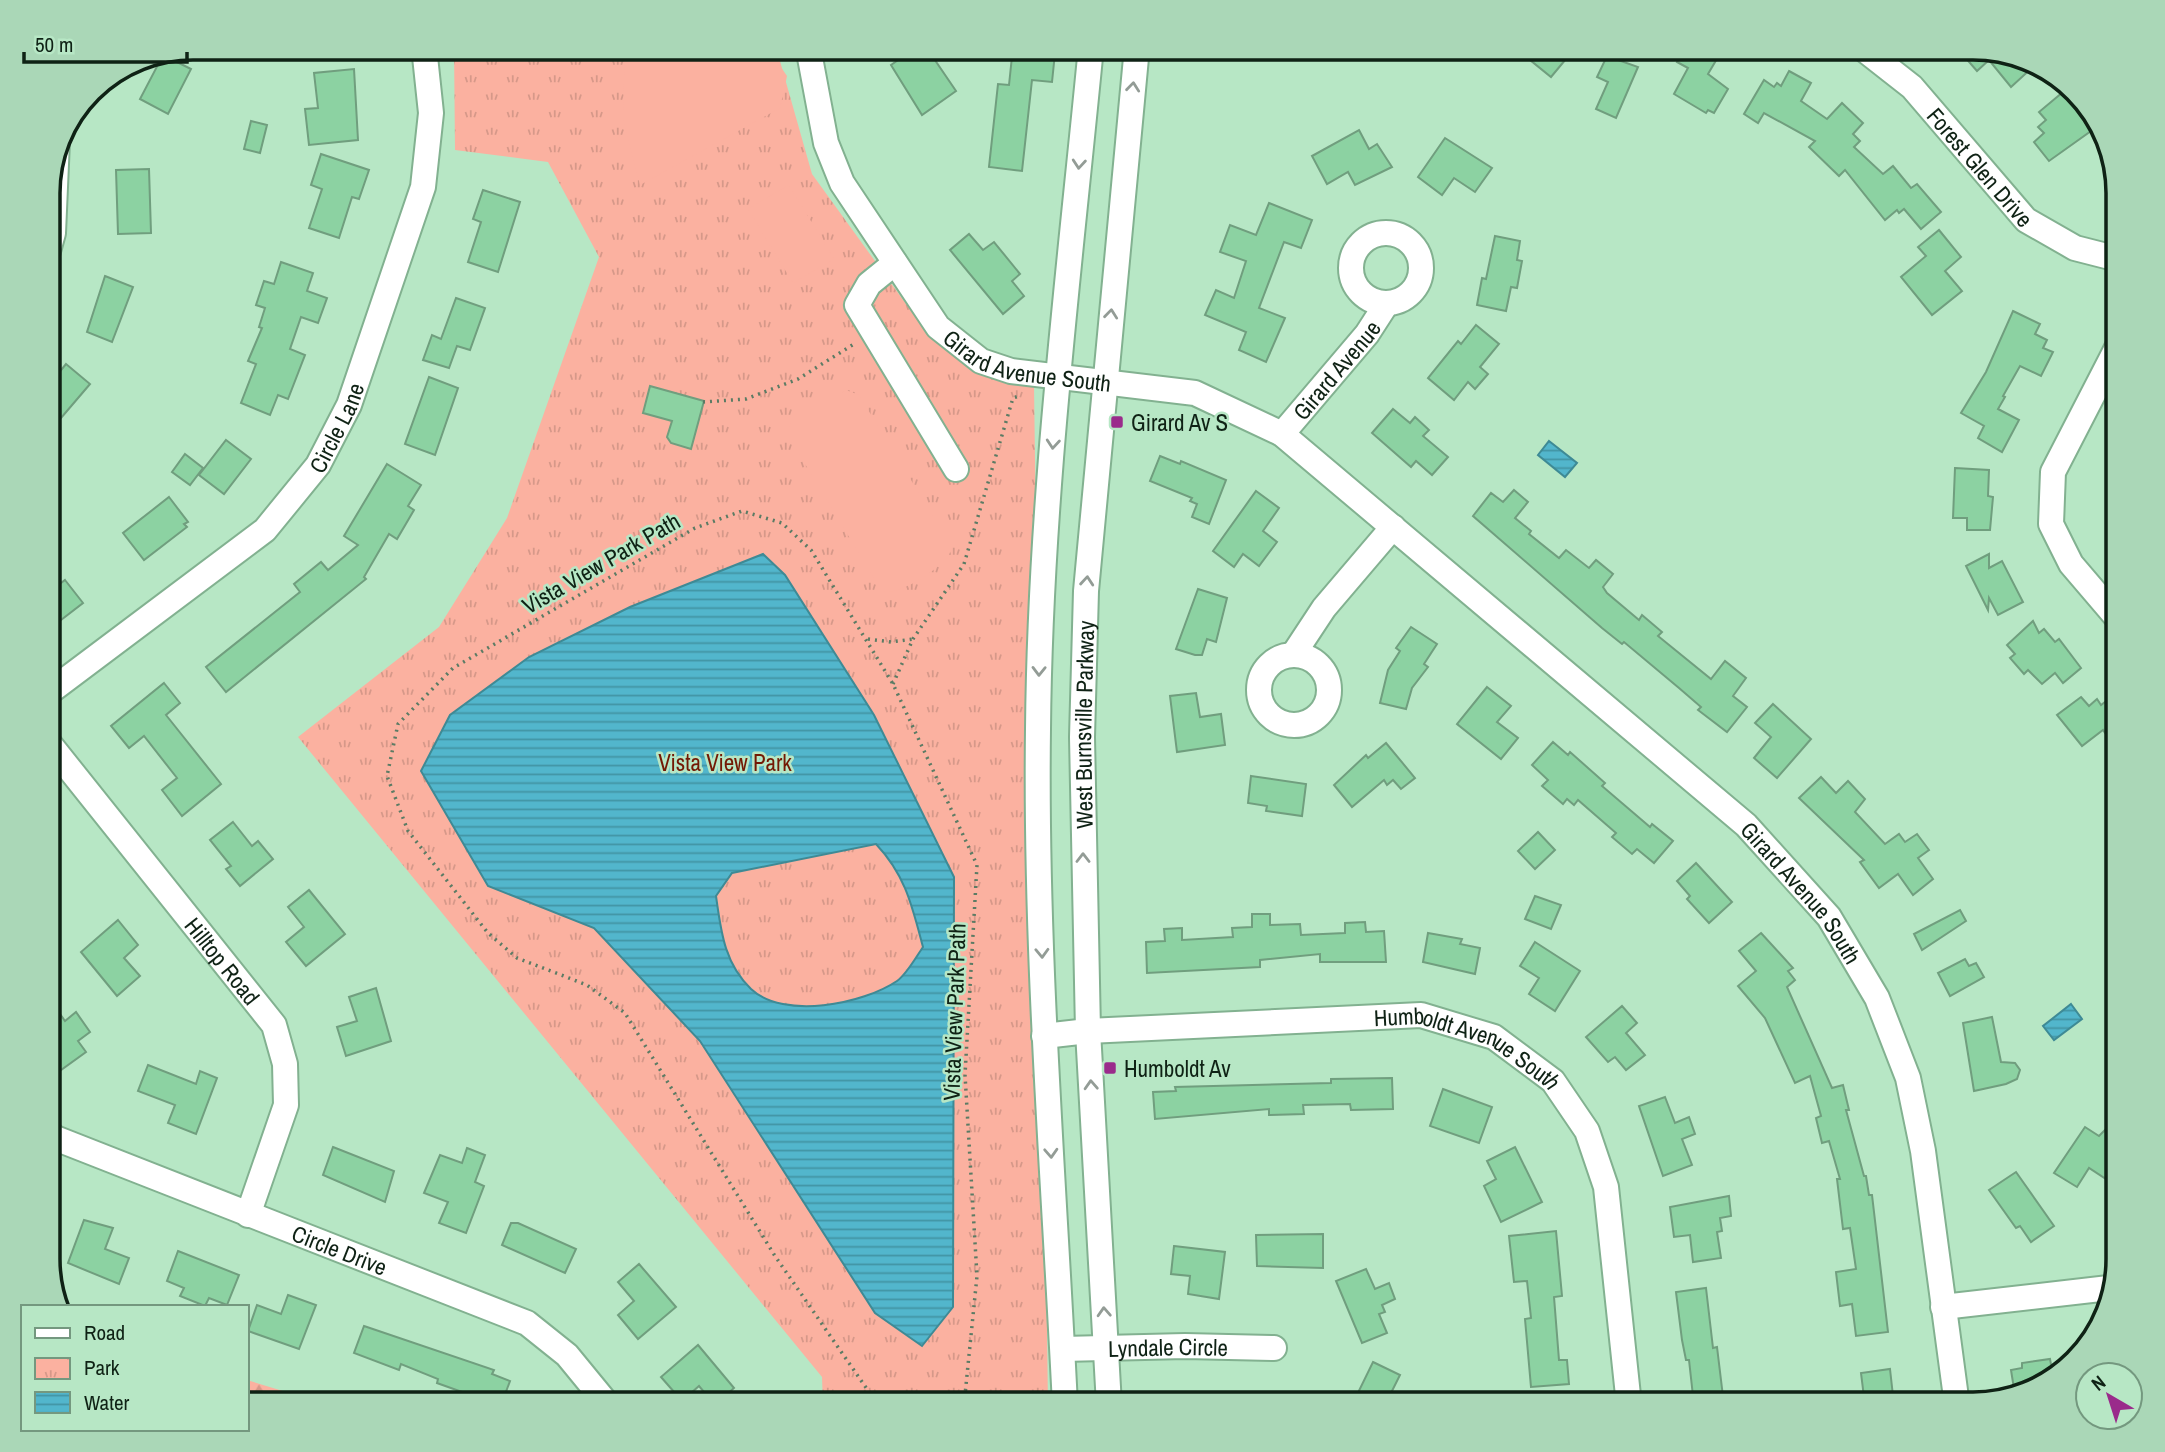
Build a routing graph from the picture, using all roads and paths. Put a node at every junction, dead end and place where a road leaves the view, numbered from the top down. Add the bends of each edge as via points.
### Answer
1 (425, 60) edge
2 (811, 60) edge
3 (1090, 60) edge
4 (1136, 60) edge
5 (1878, 60) edge
6 (2106, 256) edge
7 (895, 263) junction
8 (1387, 303) dead end
9 (873, 332) junction
10 (2106, 368) edge
11 (1059, 376) junction
12 (1105, 382) junction
13 (1027, 394) dead end
14 (703, 402) dead end
15 (1282, 435) junction
16 (956, 469) dead end
17 (1393, 527) junction
18 (2106, 605) edge
19 (867, 639) junction
20 (913, 639) junction
21 (1293, 655) dead end
22 (893, 684) junction
23 (60, 685) edge
24 (60, 757) edge
25 (1088, 1031) junction
26 (1045, 1036) junction
27 (60, 1140) edge
28 (248, 1215) junction
29 (2102, 1289) edge
30 (1943, 1307) junction
31 (1274, 1348) dead end
32 (1063, 1349) junction
33 (1106, 1349) junction
34 (597, 1392) edge
35 (869, 1392) edge
36 (965, 1392) edge
37 (1065, 1392) edge
38 (1109, 1392) edge
39 (1628, 1392) edge
40 (1955, 1392) edge

1 - 23 street, Circle Lane via 431,113 423,187 349,405 318,465 265,530
2 - 7 street, Girard Avenue South via 827,143 842,183
3 -> 11 street, West Burnsville Parkway
12 -> 4 street, West Burnsville Parkway
5 - 6 street, Forest Glen Drive via 1912,87 2026,220 2075,248
7 - 9 street via 869,284 857,305
7 - 11 street, Girard Avenue South via 938,327 981,361 1010,371
8 - 15 street, Girard Avenue via 1367,334
9 - 14 path via 798,379 746,399
9 - 16 street
10 - 18 street via 2053,472 2051,524 2071,564
11 - 12 street, Girard Avenue South
11 -> 26 street, West Burnsville Parkway via 1041,591 1038,730
12 - 15 street, Girard Avenue South via 1195,393
25 -> 12 street, West Burnsville Parkway via 1082,737 1086,591
13 - 20 path via 1013,398 964,564
15 - 17 street, Girard Avenue South
17 - 21 street via 1324,608
17 - 30 street, Girard Avenue South via 1746,825 1829,917 1877,999 1908,1078 1923,1151
19 - 20 path
19 - 22 path, Vista View Park Path
19 - 35 path, Vista View Park Path via 811,550 782,523 742,511 695,528 453,668 398,724 387,776 408,831 488,933 517,958 587,985 625,1013 775,1256
20 - 22 path
22 - 36 path, Vista View Park Path via 977,865 965,1075 977,1276
24 - 28 street, Hilltop Road via 274,1025 285,1064 286,1105
25 - 26 street, Humboldt Avenue South
33 -> 25 street, West Burnsville Parkway
25 - 39 street, Humboldt Avenue South via 1421,1015 1494,1037 1553,1081 1587,1131 1606,1187
26 -> 32 street, West Burnsville Parkway
27 - 28 street, Circle Drive
28 - 34 street, Circle Drive via 527,1323 567,1355
29 - 30 street
30 - 40 street, Girard Avenue South
31 - 33 street, Lyndale Circle
32 - 33 street, Lyndale Circle
32 - 37 street, West Burnsville Parkway
33 - 38 street, West Burnsville Parkway

